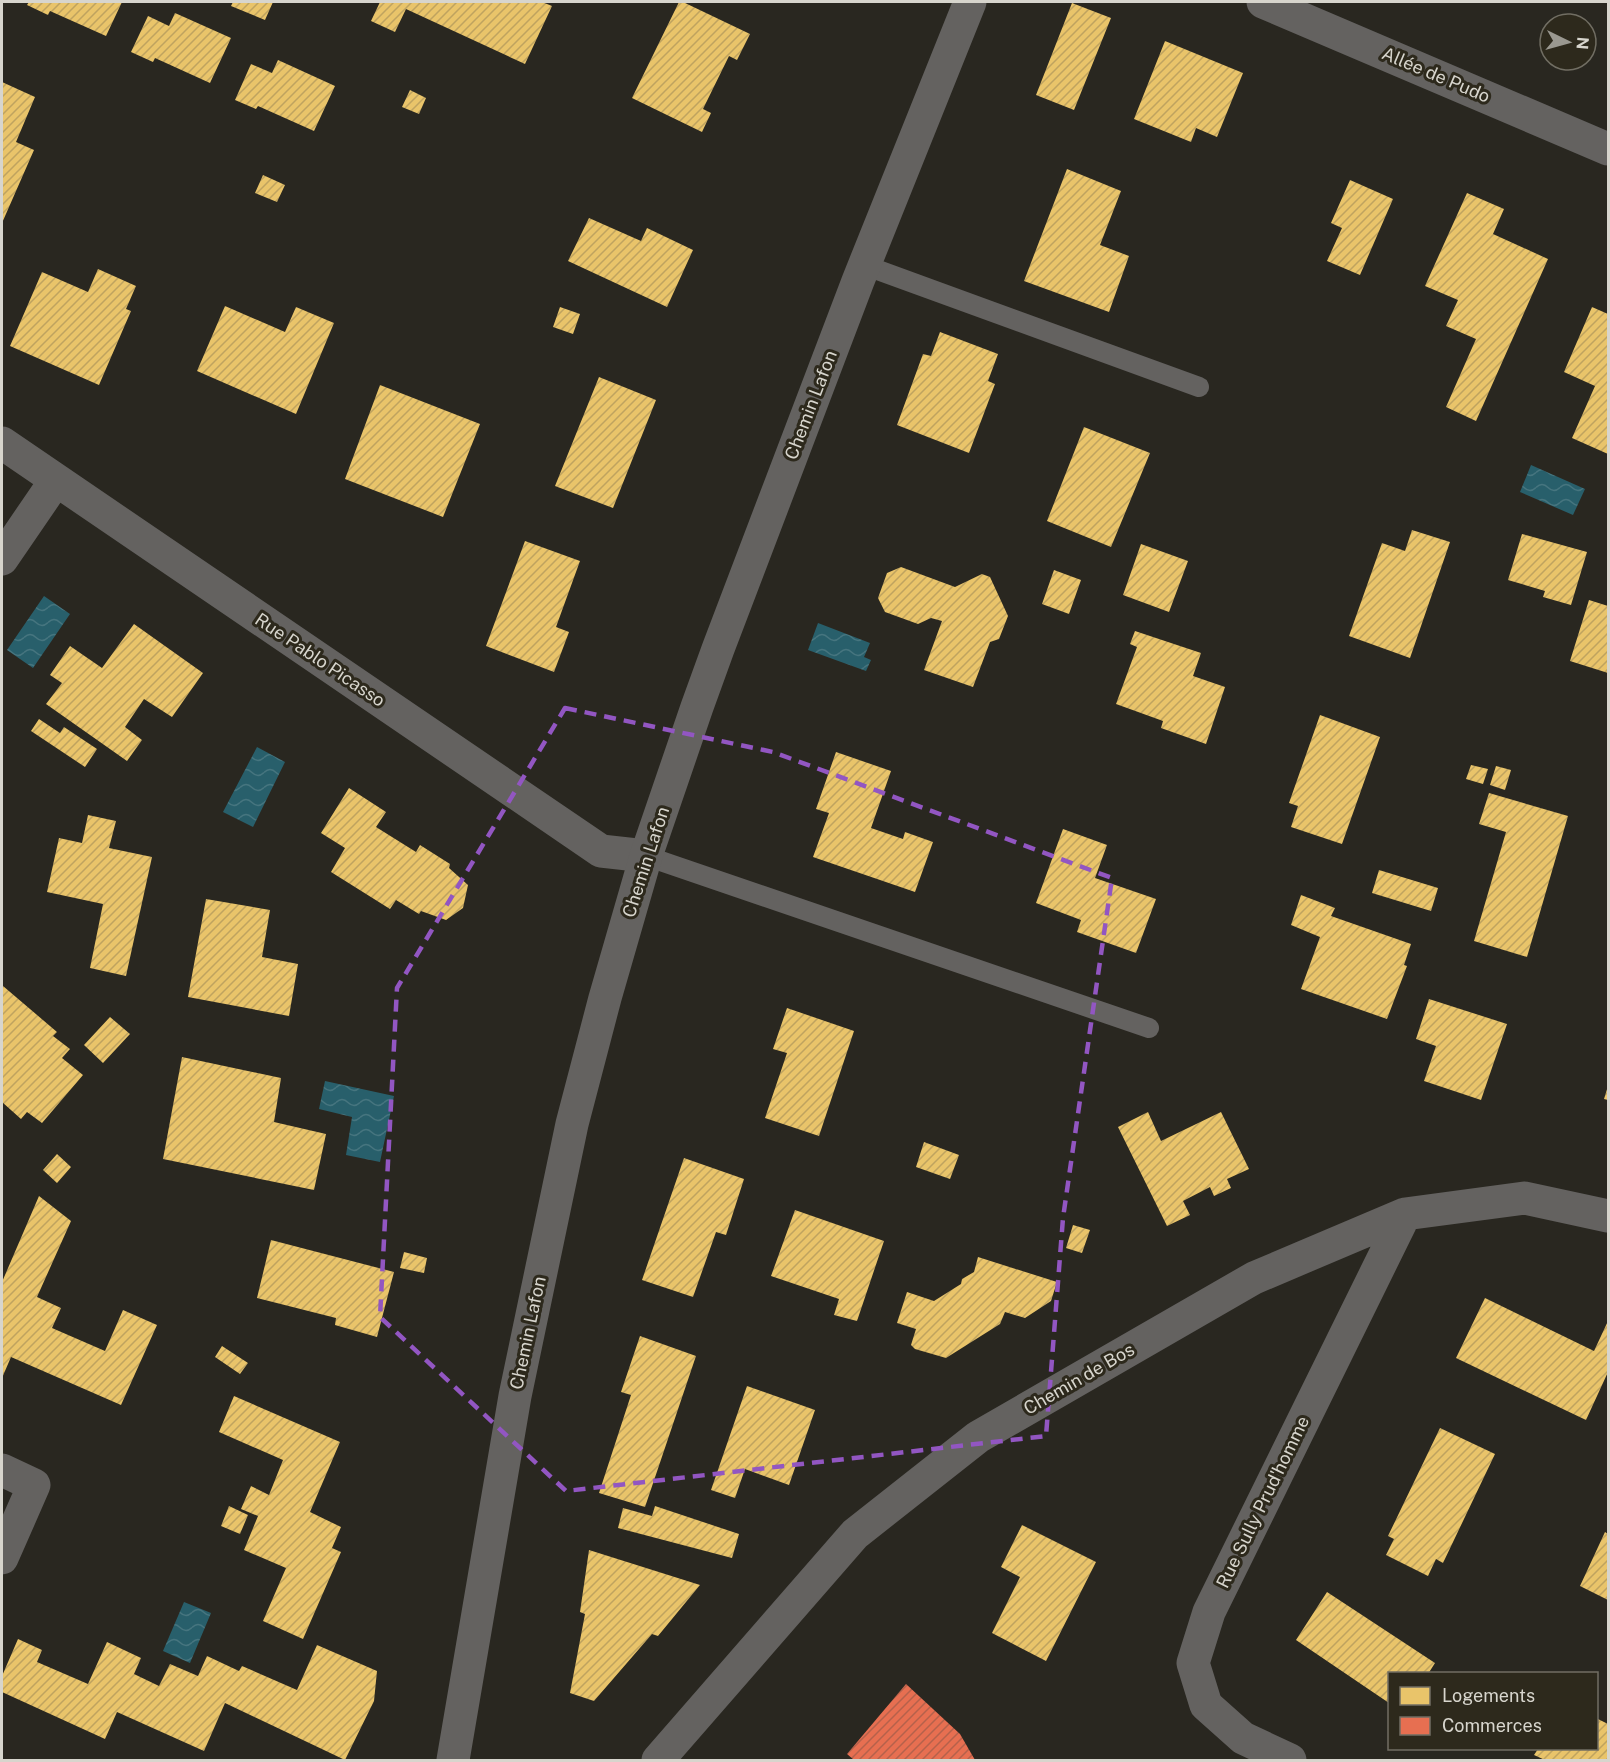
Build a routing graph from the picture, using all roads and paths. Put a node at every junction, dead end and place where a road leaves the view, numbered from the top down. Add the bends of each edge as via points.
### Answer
1 (970, 2) edge
2 (1263, 2) edge
3 (1608, 149) edge
4 (864, 265) junction
5 (1199, 387) dead end
6 (2, 443) edge
7 (56, 480) junction
8 (2, 559) edge
9 (646, 856) junction
10 (1149, 1028) dead end
11 (1405, 1214) junction
12 (1608, 1216) edge
13 (2, 1470) edge
14 (2, 1558) edge
15 (453, 1761) edge
16 (658, 1761) edge
17 (1290, 1761) edge

1 - 4 street, Chemin Lafon
2 - 3 street, Allée de Pudo
4 - 5 lane
4 - 9 street, Chemin Lafon via 700,697
6 - 7 street, Rue Pablo Picasso
7 - 8 street
7 - 9 street, Rue Pablo Picasso via 601,851
9 - 10 lane
9 - 15 street, Chemin Lafon via 572,1124 515,1396
11 - 12 street, Chemin de Bos via 1524,1198
11 - 16 street, Chemin de Bos via 1254,1278 978,1437 855,1534
11 - 17 street, Rue Sully Prud'homme via 1209,1612 1193,1663 1206,1705 1243,1738
13 - 14 street via 34,1485

